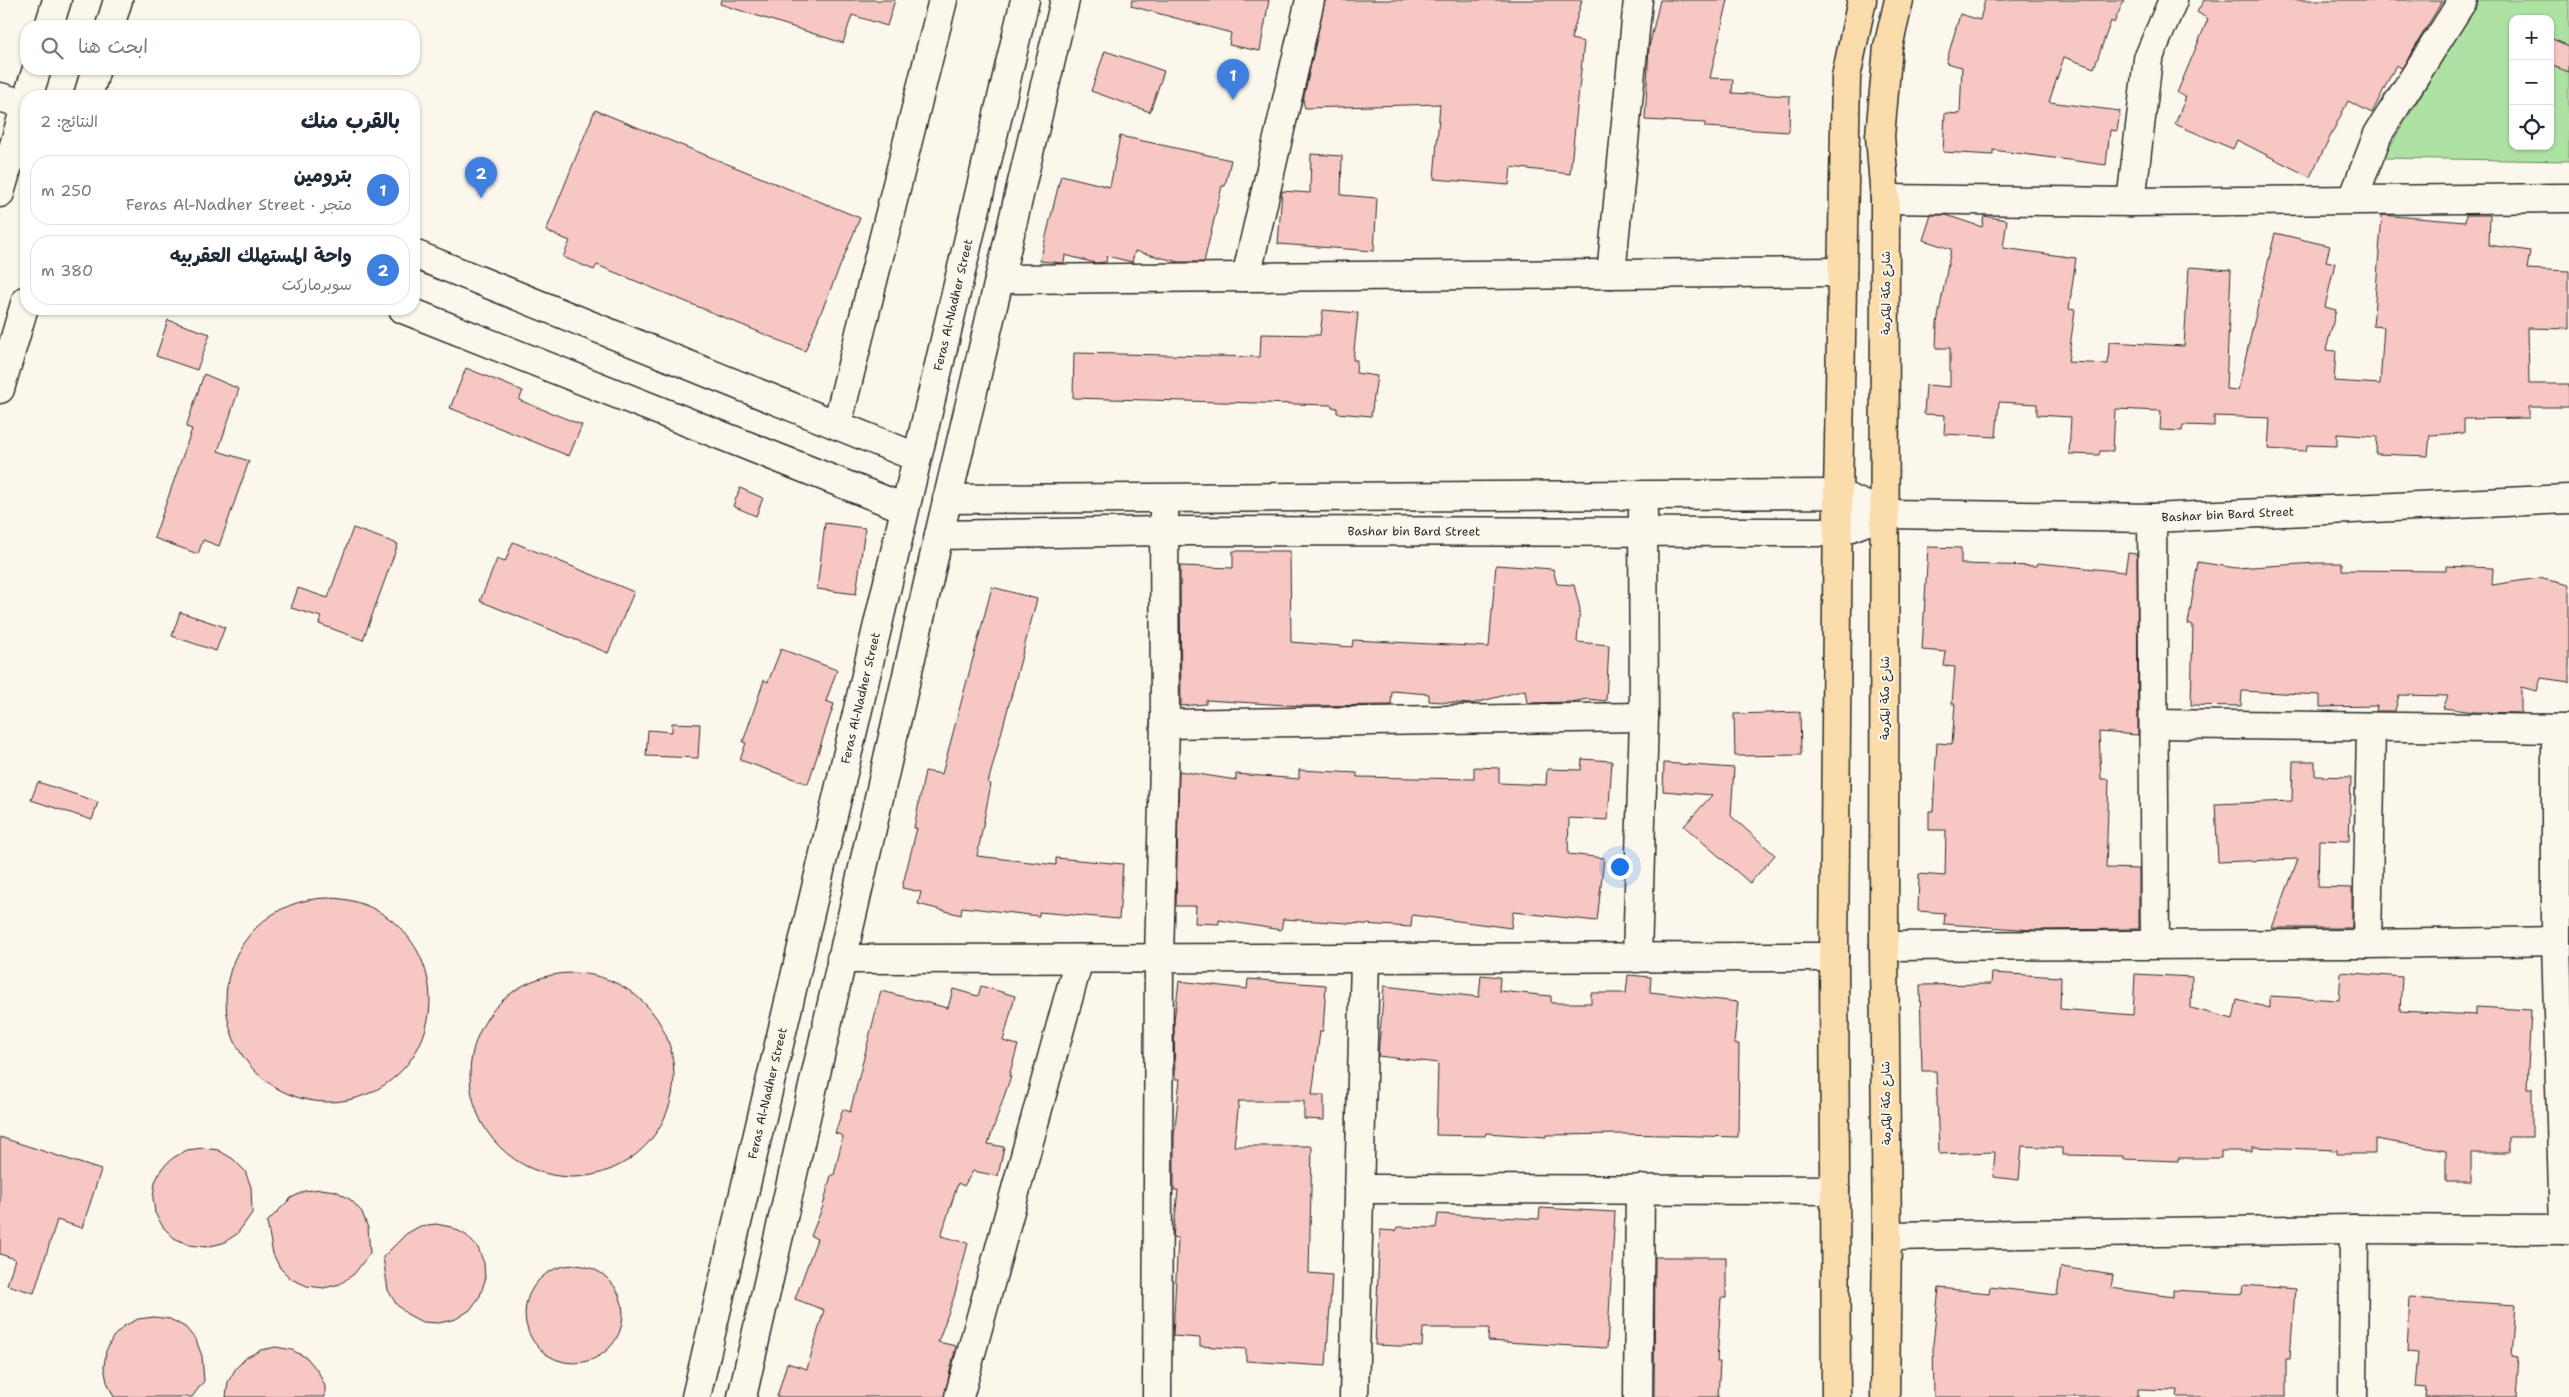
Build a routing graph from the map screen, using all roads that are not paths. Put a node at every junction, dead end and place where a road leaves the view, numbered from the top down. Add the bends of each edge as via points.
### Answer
1 (57, 0) edge
2 (118, 0) edge
3 (943, 0) edge
4 (1025, 0) edge
5 (1065, 0) edge
6 (1310, 0) edge
7 (1638, 0) edge
8 (1862, 0) edge
9 (1899, 0) edge
10 (2173, 0) edge
11 (2463, 0) edge
12 (51, 20) edge
13 (112, 20) edge
14 (34, 75) edge
15 (94, 75) edge
16 (30, 90) edge
17 (90, 90) edge
18 (0, 97) edge
19 (20, 103) edge
20 (20, 118) edge
21 (6, 148) edge
22 (0, 193) edge
23 (2569, 198) edge
24 (1885, 199) junction
25 (2353, 199) junction
26 (2131, 202) junction
27 (420, 256) edge
28 (1842, 272) junction
29 (1611, 274) junction
30 (1246, 277) junction
31 (999, 279) junction
32 (22, 315) edge
33 (418, 315) edge
34 (0, 389) edge
35 (836, 425) junction
36 (916, 457) junction
37 (1838, 494) junction
38 (1643, 495) junction
39 (1163, 498) junction
40 (947, 499) junction
41 (2569, 499) edge
42 (904, 508) junction
43 (1886, 514) junction
44 (2152, 518) junction
45 (1643, 530) junction
46 (1164, 531) junction
47 (1838, 532) junction
48 (939, 536) junction
49 (1644, 717) junction
50 (1165, 724) junction
51 (2154, 724) junction
52 (2370, 728) junction
53 (2562, 729) edge
54 (2556, 941) junction
55 (2155, 944) junction
56 (2367, 944) junction
57 (1884, 946) junction
58 (1834, 957) junction
59 (1159, 958) junction
60 (1365, 958) junction
61 (1638, 958) junction
62 (841, 959) junction
63 (1079, 959) junction
64 (1358, 1189) junction
65 (1640, 1189) junction
66 (1835, 1190) junction
67 (2354, 1229) junction
68 (2566, 1230) edge
69 (1887, 1236) junction
70 (696, 1397) edge
71 (742, 1397) edge
72 (959, 1397) edge
73 (1157, 1397) edge
74 (1354, 1397) edge
75 (1638, 1397) edge
76 (1836, 1397) edge
77 (1885, 1397) edge
78 (2353, 1397) edge

1 - 12 street
2 - 13 street
3 - 35 street
4 - 36 street, Feras Al-Nadher Street
5 - 31 street
6 - 30 street
7 - 29 street
8 - 28 main road via 1846,77
9 - 24 main road, شارع مكة المكرمة via 1888,47 1880,136
10 - 26 street via 2148,59
11 - 25 street via 2378,134
14 - 16 street
15 - 17 street
18 - 19 street
20 - 21 street
21 - 22 street
23 - 25 street
24 - 26 street
24 - 43 main road, شارع مكة المكرمة
25 - 26 street
27 - 35 street
28 - 29 street
28 - 37 main road
29 - 30 street
30 - 31 street
31 - 40 street
32 - 34 street
33 - 42 street
35 - 36 street
36 - 42 street, Feras Al-Nadher Street
37 - 38 street, Bashar bin Bard Street
37 - 43 street, Bashar bin Bard Street
37 - 47 main road
38 - 39 street, Bashar bin Bard Street
38 - 45 street
39 - 40 street, Bashar bin Bard Street
39 - 46 street
40 - 48 street
41 - 44 street, Bashar bin Bard Street
42 - 70 street, Feras Al-Nadher Street
43 - 44 street, Bashar bin Bard Street
43 - 47 street, Bashar bin Bard Street
43 - 57 main road, شارع مكة المكرمة
44 - 51 street
45 - 46 street, Bashar bin Bard Street
45 - 47 street, Bashar bin Bard Street
45 - 49 street
46 - 48 street, Bashar bin Bard Street
46 - 50 street
47 - 58 main road
48 - 62 street
49 - 50 street
49 - 61 street
50 - 59 street
51 - 52 street
51 - 55 street
52 - 53 street
52 - 56 street
53 - 54 street
54 - 56 street
54 - 68 street
55 - 56 street
55 - 57 street
57 - 69 main road, شارع مكة المكرمة
58 - 61 street
58 - 66 main road
59 - 60 street
59 - 63 street
59 - 73 street
60 - 61 street
60 - 64 street
62 - 63 street
62 - 71 street
63 - 72 street
64 - 65 street
64 - 74 street
65 - 66 street
65 - 75 street
66 - 76 main road
67 - 68 street
67 - 69 street
67 - 78 street
69 - 77 main road, شارع مكة المكرمة

